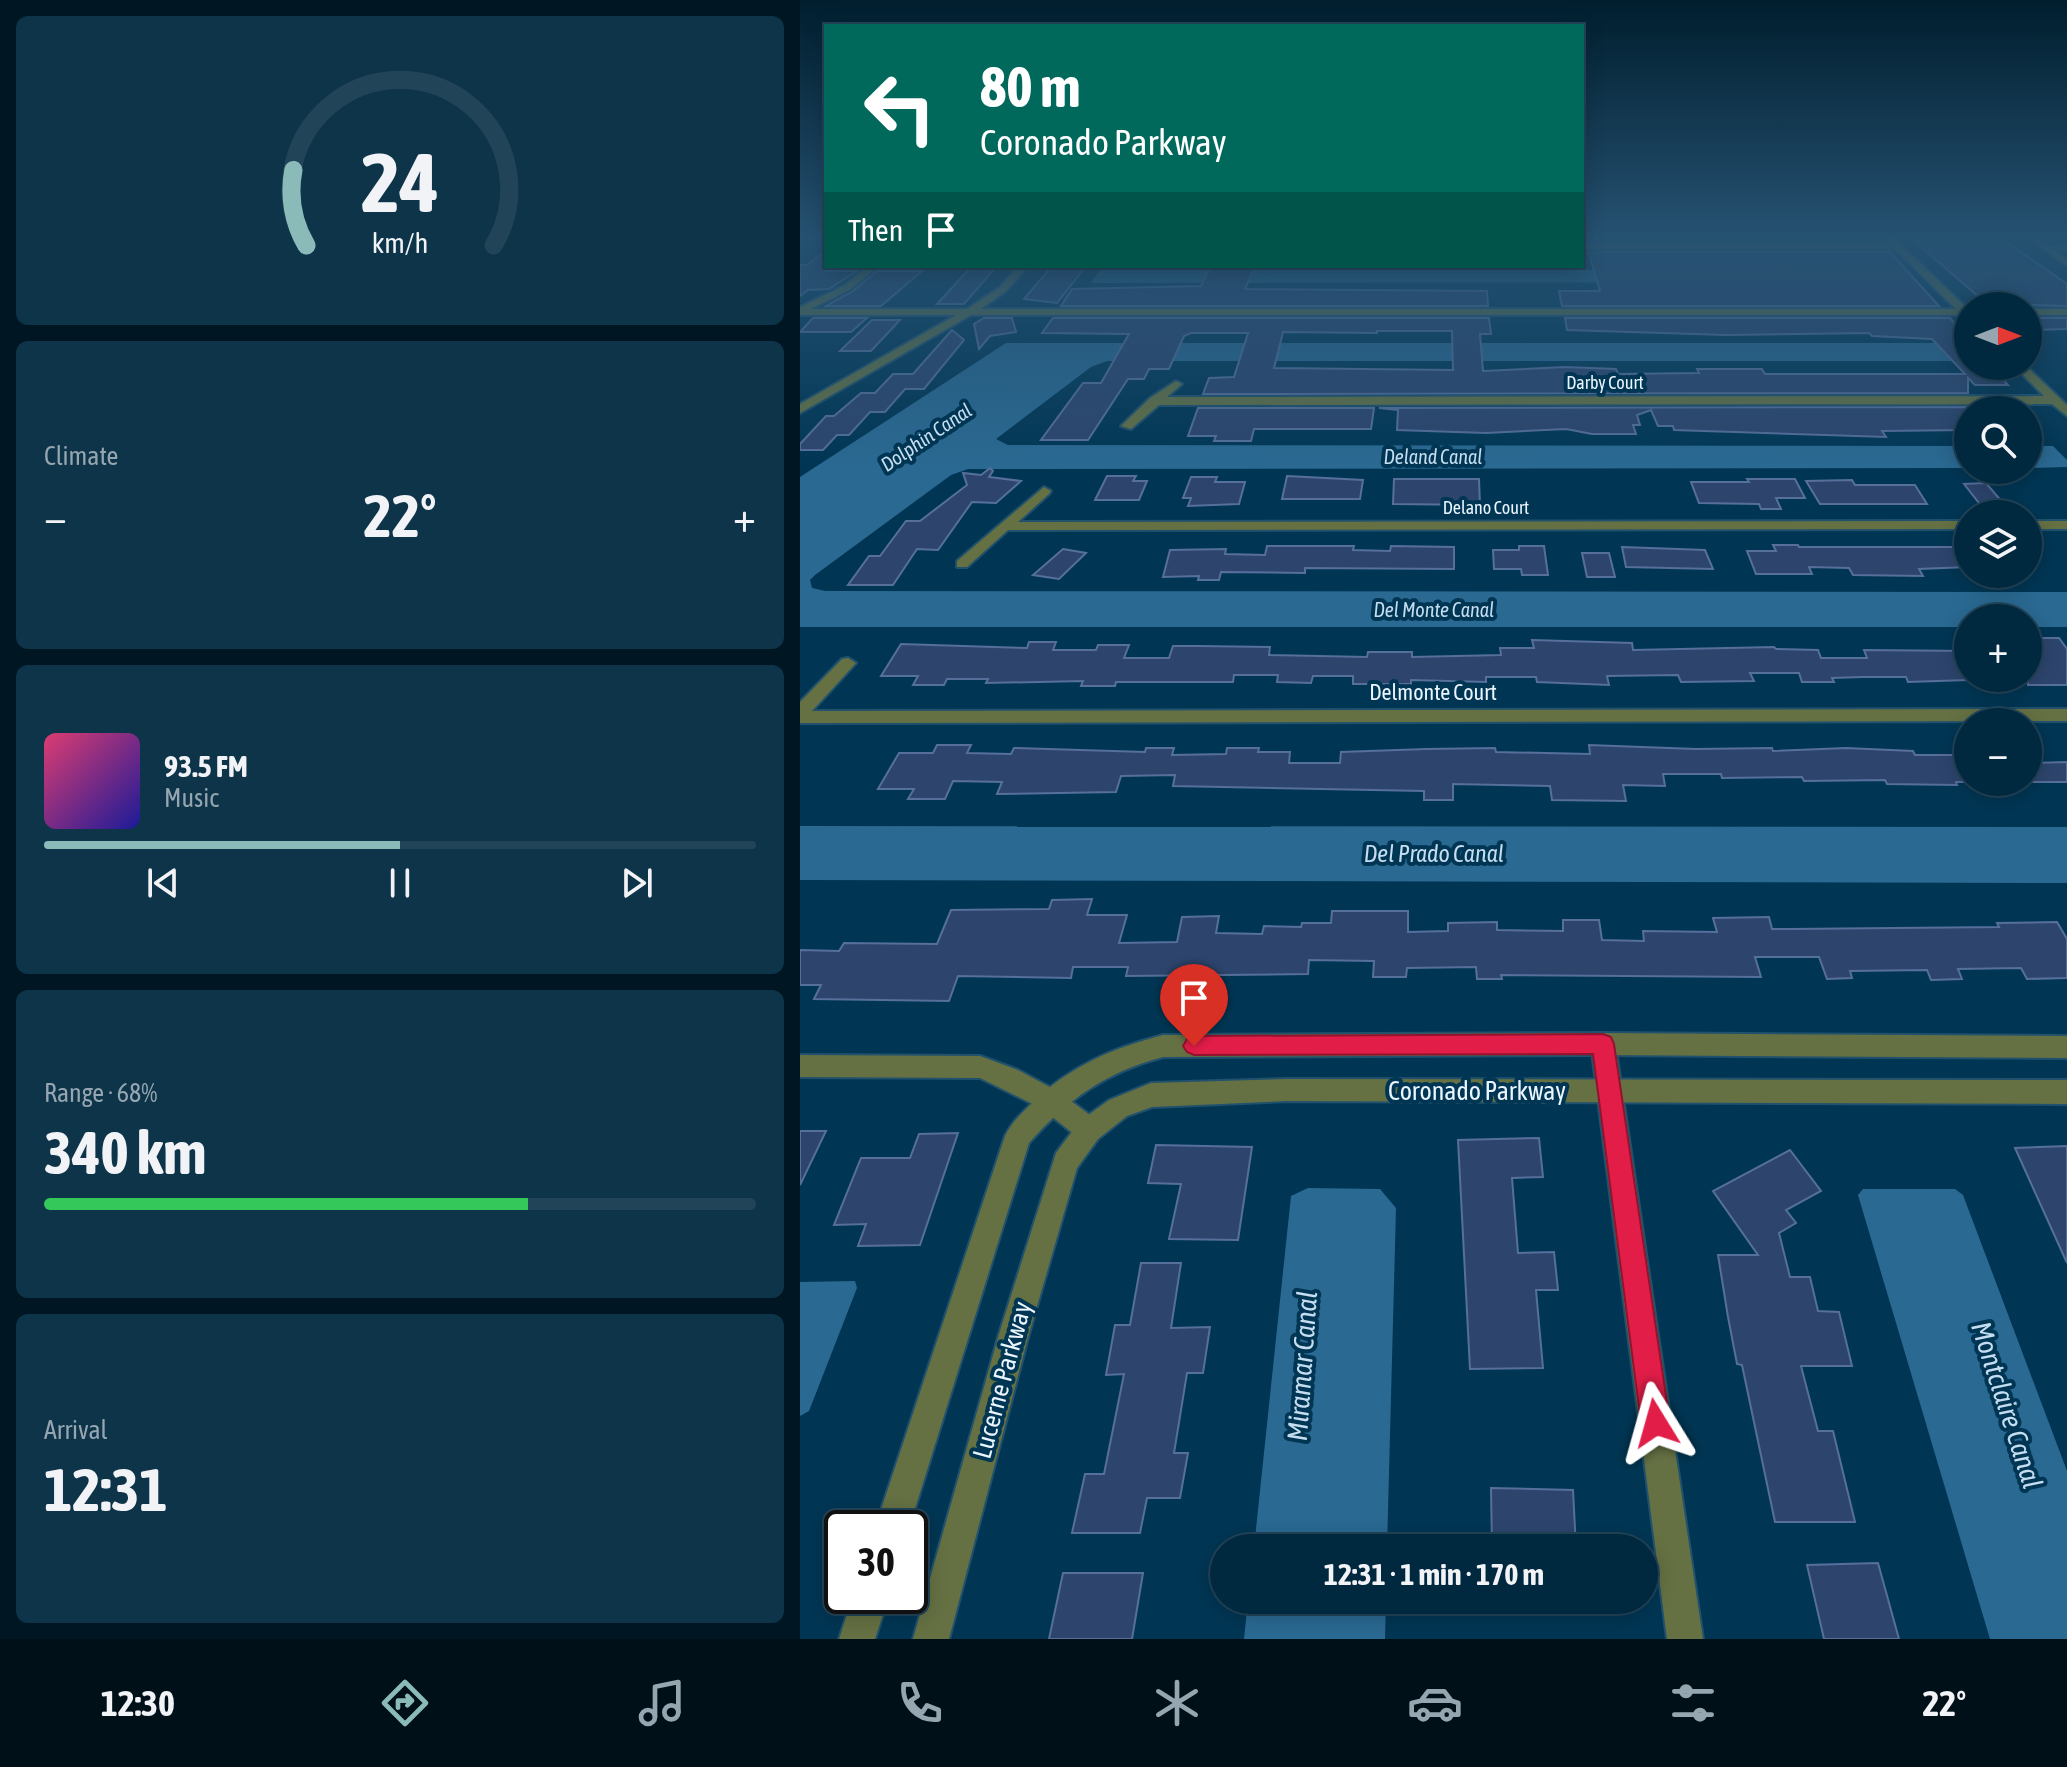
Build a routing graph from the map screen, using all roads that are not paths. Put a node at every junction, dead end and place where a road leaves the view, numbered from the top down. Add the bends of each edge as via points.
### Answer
1 (966, 314) edge
2 (2034, 380) edge
3 (1176, 384) dead end
4 (2055, 400) junction
5 (1154, 401) junction
6 (800, 409) edge
7 (2067, 412) edge
8 (1127, 426) dead end
9 (1044, 491) dead end
10 (1954, 525) edge
11 (2042, 525) edge
12 (2067, 525) edge
13 (1005, 526) junction
14 (962, 564) dead end
15 (848, 663) dead end
16 (800, 715) edge
17 (2067, 715) edge
18 (1603, 1044) junction
19 (2067, 1047) edge
20 (800, 1066) edge
21 (1610, 1092) junction
22 (2067, 1092) edge
23 (1050, 1100) junction
24 (1089, 1130) junction
25 (898, 1510) edge
26 (865, 1614) edge
27 (857, 1639) edge
28 (931, 1639) edge
29 (1685, 1639) edge

1 - 6 street
2 - 4 street
3 - 5 street
4 - 5 street, Darby Court
4 - 7 street
5 - 8 street
9 - 13 street
10 - 13 street, Delano Court
11 - 12 street
13 - 14 street
15 - 16 street, Delmonte Court
16 - 17 street, Delmonte Court
18 - 19 street, Coronado Parkway
18 - 21 street
18 - 23 street, Coronado Parkway via 1163,1046 1123,1055 1085,1073
20 - 23 street via 980,1067
21 - 22 street, Coronado Parkway
21 - 24 street, Coronado Parkway via 1286,1090 1151,1095 1118,1108
21 - 29 street
23 - 24 street
23 - 25 street via 1018,1136
24 - 28 street, Lucerne Parkway via 1065,1162
26 - 27 street

